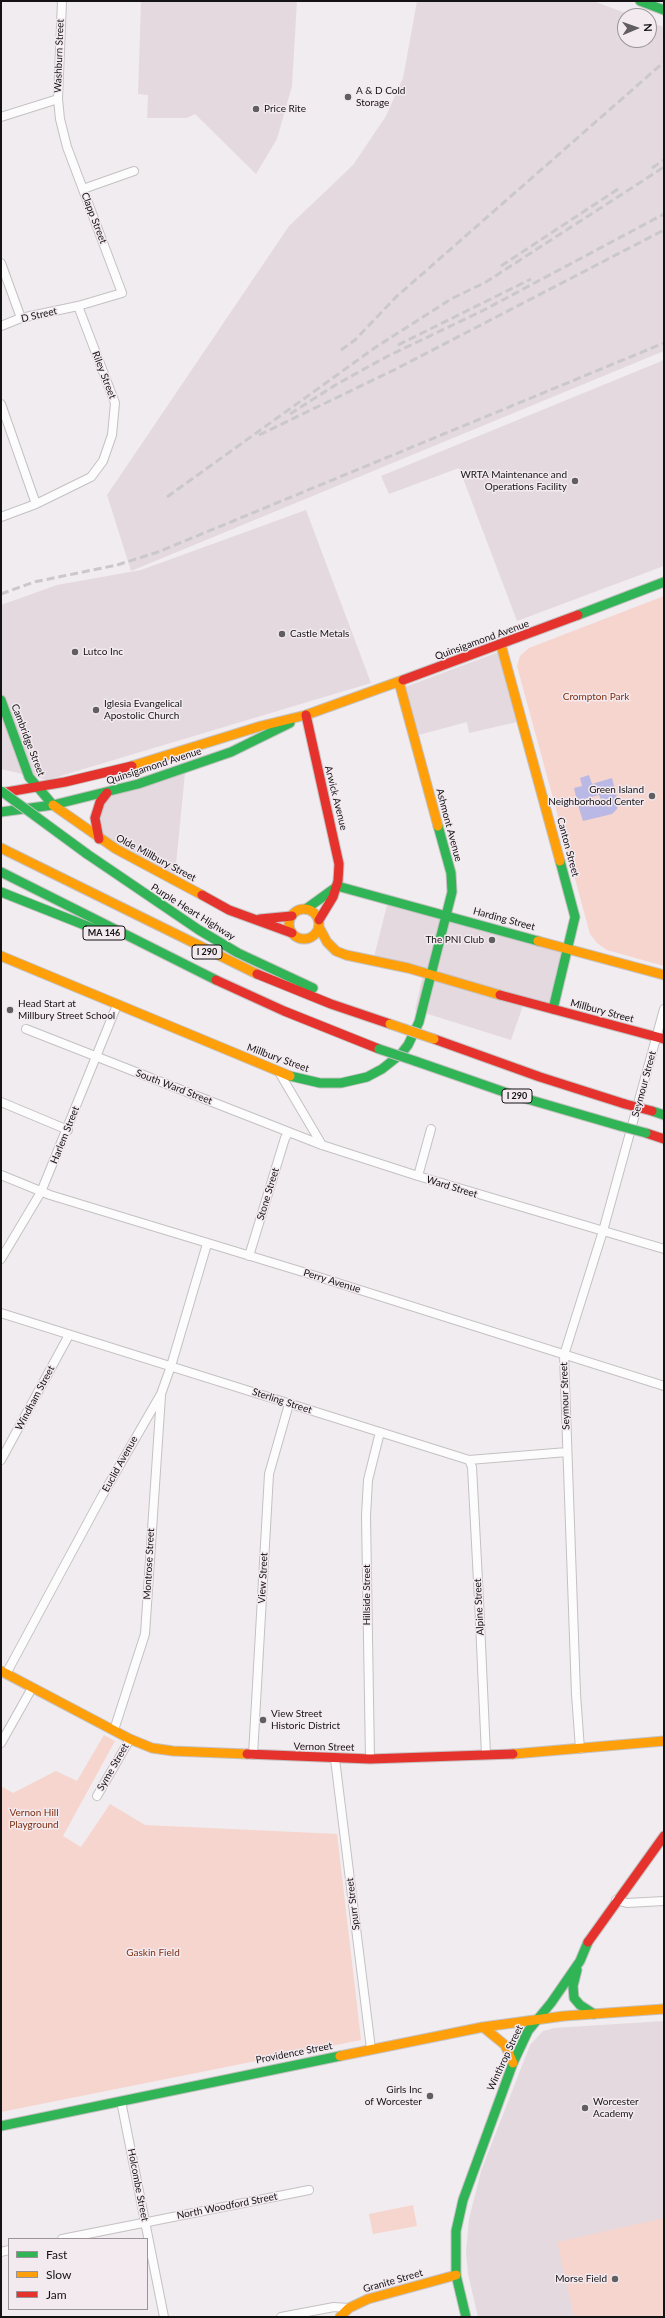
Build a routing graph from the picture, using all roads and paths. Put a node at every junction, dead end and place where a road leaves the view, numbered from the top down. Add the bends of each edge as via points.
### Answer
1 (62, 1) edge
2 (640, 1) edge
3 (664, 10) edge
4 (58, 99) junction
5 (1, 118) edge
6 (134, 171) dead end
7 (83, 189) junction
8 (1, 263) edge
9 (78, 306) junction
10 (21, 318) junction
11 (1, 326) edge
12 (1, 404) edge
13 (36, 504) junction
14 (1, 517) edge
15 (664, 582) edge
16 (500, 645) junction
17 (399, 682) junction
18 (1, 700) edge
19 (306, 715) junction
20 (36, 787) junction
21 (1, 792) edge
22 (107, 793) junction
23 (53, 805) junction
24 (1, 812) edge
25 (99, 839) junction
26 (1, 848) edge
27 (1, 872) edge
28 (337, 886) junction
29 (1, 892) edge
30 (306, 909) junction
31 (448, 915) junction
32 (292, 916) junction
33 (255, 919) junction
34 (319, 924) junction
35 (292, 933) junction
36 (569, 948) junction
37 (1, 956) edge
38 (664, 975) edge
39 (207, 976) junction
40 (432, 976) junction
41 (118, 1005) junction
42 (553, 1009) junction
43 (664, 1010) edge
44 (390, 1024) junction
45 (26, 1029) dead end
46 (660, 1038) edge
47 (96, 1057) junction
48 (279, 1072) junction
49 (1, 1102) edge
50 (664, 1114) edge
51 (431, 1129) dead end
52 (68, 1130) junction
53 (289, 1132) junction
54 (664, 1139) edge
55 (322, 1145) junction
56 (1, 1175) edge
57 (418, 1176) junction
58 (41, 1192) junction
59 (603, 1231) junction
60 (207, 1244) junction
61 (664, 1250) edge
62 (249, 1256) junction
63 (1, 1259) edge
64 (1, 1313) edge
65 (69, 1335) junction
66 (564, 1355) junction
67 (171, 1366) junction
68 (664, 1386) edge
69 (161, 1394) junction
70 (289, 1404) junction
71 (380, 1432) junction
72 (567, 1452) junction
73 (1, 1460) edge
74 (469, 1460) junction
75 (4, 1673) edge
76 (32, 1688) junction
77 (114, 1730) junction
78 (130, 1738) junction
79 (664, 1741) edge
80 (1, 1743) edge
81 (580, 1749) junction
82 (486, 1755) junction
83 (253, 1756) junction
84 (335, 1759) junction
85 (370, 1759) junction
86 (97, 1796) dead end
87 (664, 1836) edge
88 (616, 1900) junction
89 (664, 1901) edge
90 (580, 1961) junction
91 (664, 2009) edge
92 (594, 2014) junction
93 (538, 2020) junction
94 (483, 2027) junction
95 (371, 2049) junction
96 (513, 2063) junction
97 (121, 2101) junction
98 (1, 2126) edge
99 (309, 2190) dead end
100 (145, 2222) junction
101 (67, 2238) edge
102 (456, 2275) junction
103 (349, 2308) junction
104 (164, 2317) edge
105 (281, 2317) edge
106 (340, 2317) edge
107 (466, 2317) edge

1 - 4 street, Washburn Street
2 - 3 main road
4 - 5 street, Washburn Street
4 - 7 street, Clapp Street via 67,147
6 - 7 street
7 - 9 street, Clapp Street via 122,293
8 - 10 street
9 - 10 street, D Street
9 - 13 street, Riley Street via 115,403 112,435 103,461 91,477
10 - 11 street, D Street
12 - 13 street
13 - 14 street, Riley Street
15 - 16 main road, Quinsigamond Avenue
16 - 17 main road, Quinsigamond Avenue
16 - 36 main road, Canton Street via 575,917
17 - 19 main road, Quinsigamond Avenue
17 - 31 main road, Ashmont Avenue via 451,873 452,892
18 - 20 main road, Cambridge Street via 24,764
19 - 20 main road, Quinsigamond Avenue via 261,726 119,770
19 - 22 main road, Quinsigamond Avenue via 231,752
19 - 28 main road, Arwick Avenue via 338,850
20 - 21 main road, Quinsigamond Avenue
20 - 23 main road, Cambridge Street
21 - 44 main road, Purple Heart Highway, bridge via 167,910 238,953
22 - 23 main road, Quinsigamond Avenue
22 - 25 main road via 100,802 95,818
23 - 24 main road, Quinsigamond Avenue
23 - 25 main road, Olde Millbury Street
25 - 33 main road, Olde Millbury Street via 223,907
26 - 44 main road, I 290 via 244,969 331,1004
27 - 39 main road, I 290
28 - 30 main road
28 - 31 main road, Harding Street
28 - 34 main road, Arwick Avenue
29 - 39 main road, MA 146
30 - 32 main road via 299,910
30 - 34 main road via 314,913
31 - 36 main road, Harding Street
31 - 40 main road, Ashmont Avenue
32 - 33 main road, Olde Millbury Street
32 - 35 main road via 289,923
33 - 35 main road, Olde Millbury Street
34 - 35 main road via 316,935 309,939 298,939
34 - 40 main road via 327,942 336,951
36 - 38 main road, Harding Street
36 - 42 main road, Canton Street
37 - 41 main road, Millbury Street
39 - 54 main road, I 290, bridge via 378,1049 510,1094
40 - 42 main road, Millbury Street
40 - 48 main road, Millbury Street via 413,1036 401,1054 382,1069 367,1077 341,1084 310,1082
41 - 47 street, Harlem Street
41 - 48 main road, Millbury Street
42 - 46 main road, Millbury Street
43 - 46 street, Seymour Street
44 - 50 main road, I 290, bridge via 540,1077
45 - 47 street, South Ward Street
46 - 59 street, Seymour Street
47 - 52 street, Harlem Street
47 - 53 street, South Ward Street
48 - 55 street
49 - 52 street
51 - 57 street
52 - 58 street, Harlem Street
53 - 55 street, South Ward Street
53 - 62 street, Stone Street
55 - 57 street, Ward Street
56 - 58 street, Perry Avenue
57 - 59 street, Ward Street
58 - 60 street, Perry Avenue
58 - 63 street, Harlem Street
59 - 61 street, Ward Street
59 - 66 street, Seymour Street
60 - 62 street, Perry Avenue
60 - 67 street, Euclid Avenue
62 - 66 street, Perry Avenue
64 - 65 street, Sterling Street
65 - 67 street, Sterling Street
65 - 73 street, Windham Street
66 - 68 street, Perry Avenue
66 - 72 street, Seymour Street
67 - 69 street, Euclid Avenue
67 - 70 street, Sterling Street
69 - 75 street, Euclid Avenue
69 - 77 street, Montrose Street via 145,1634
70 - 71 street, Sterling Street
70 - 83 street, View Street via 269,1474
71 - 74 street, Sterling Street
71 - 85 street, Hillside Street via 368,1480 367,1509
72 - 74 street, Sterling Street
72 - 81 street, Seymour Street
74 - 82 street, Alpine Street via 472,1466
75 - 76 main road, Vernon Street
76 - 77 main road, Vernon Street
76 - 80 street
77 - 78 main road, Vernon Street
78 - 83 main road, Vernon Street via 159,1749
78 - 86 street, Syme Street
79 - 81 main road, Vernon Street
81 - 82 main road, Vernon Street
82 - 85 main road, Vernon Street
83 - 84 main road, Vernon Street
84 - 85 main road, Vernon Street
84 - 95 street, Spurr Street
87 - 88 main road, Winthrop Street
88 - 89 street via 626,1903
88 - 90 main road, Winthrop Street via 591,1936
90 - 92 main road via 574,1979 573,1994 580,2005
90 - 93 main road, Winthrop Street
91 - 92 main road, Providence Street
92 - 93 main road, Providence Street
93 - 94 main road, Providence Street
93 - 96 main road, Winthrop Street via 528,2031
94 - 95 main road, Providence Street
94 - 96 main road via 505,2045
95 - 97 main road, Providence Street via 182,2086
96 - 102 main road, Winthrop Street via 463,2200 456,2231
97 - 98 main road, Providence Street
97 - 100 street, Holcombe Street
99 - 100 street, North Woodford Street
100 - 101 street, North Woodford Street
100 - 104 street, Holcombe Street
102 - 103 main road, Granite Street via 368,2299
102 - 107 main road, Winthrop Street
103 - 105 street via 334,2307
103 - 106 main road, Granite Street

